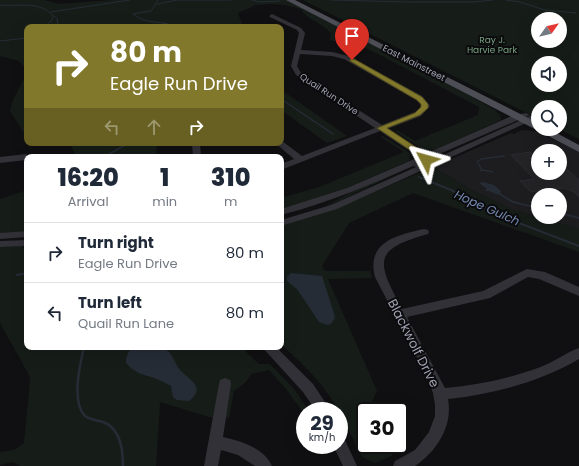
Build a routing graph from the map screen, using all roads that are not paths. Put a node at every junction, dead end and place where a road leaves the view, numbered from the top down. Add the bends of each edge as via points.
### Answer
1 (290, 0) edge
2 (300, 0) edge
3 (272, 16) dead end
4 (298, 52) junction
5 (530, 120) edge
6 (381, 128) junction
7 (554, 136) edge
8 (567, 136) edge
9 (579, 142) edge
10 (283, 146) edge
11 (579, 149) edge
12 (425, 157) junction
13 (24, 158) edge
14 (300, 159) junction
15 (0, 160) edge
16 (284, 166) edge
17 (397, 178) junction
18 (284, 211) edge
19 (284, 222) edge
20 (424, 232) dead end
21 (24, 234) edge
22 (0, 236) edge
23 (24, 243) edge
24 (0, 244) edge
25 (579, 292) edge
26 (399, 314) junction
27 (271, 350) edge
28 (579, 353) edge
29 (225, 384) dead end
30 (440, 394) junction
31 (318, 402) edge
32 (215, 442) junction
33 (344, 454) edge
34 (211, 466) edge
35 (265, 466) edge
36 (350, 466) edge
37 (400, 466) edge

1 - 5 main road, East Mainstreet
2 - 5 main road, East Mainstreet
3 - 4 street, Quail Run Drive via 302,32
4 - 6 street, Quail Run Drive via 294,67 298,74
4 - 6 street via 349,58 419,98 429,107 418,114
5 - 12 street
5 - 17 street
6 - 12 street, Quail Run Drive
6 - 14 street
7 - 11 main road
8 - 9 main road
10 - 14 street
12 - 17 street via 426,160 400,172
12 - 18 street via 342,193
13 - 15 street
14 - 16 street
17 - 19 street via 334,207
20 - 26 street, Blackwolf Drive via 393,242 378,260 379,274
21 - 22 street
23 - 24 street
25 - 26 street via 529,270 486,295
26 - 30 street, Blackwolf Drive
27 - 31 street via 308,388
28 - 30 street via 558,366 527,377 463,392
29 - 32 street
30 - 37 street, Blackwolf Drive via 441,416 433,440 419,456
32 - 34 street
32 - 35 street via 246,451
33 - 36 street

